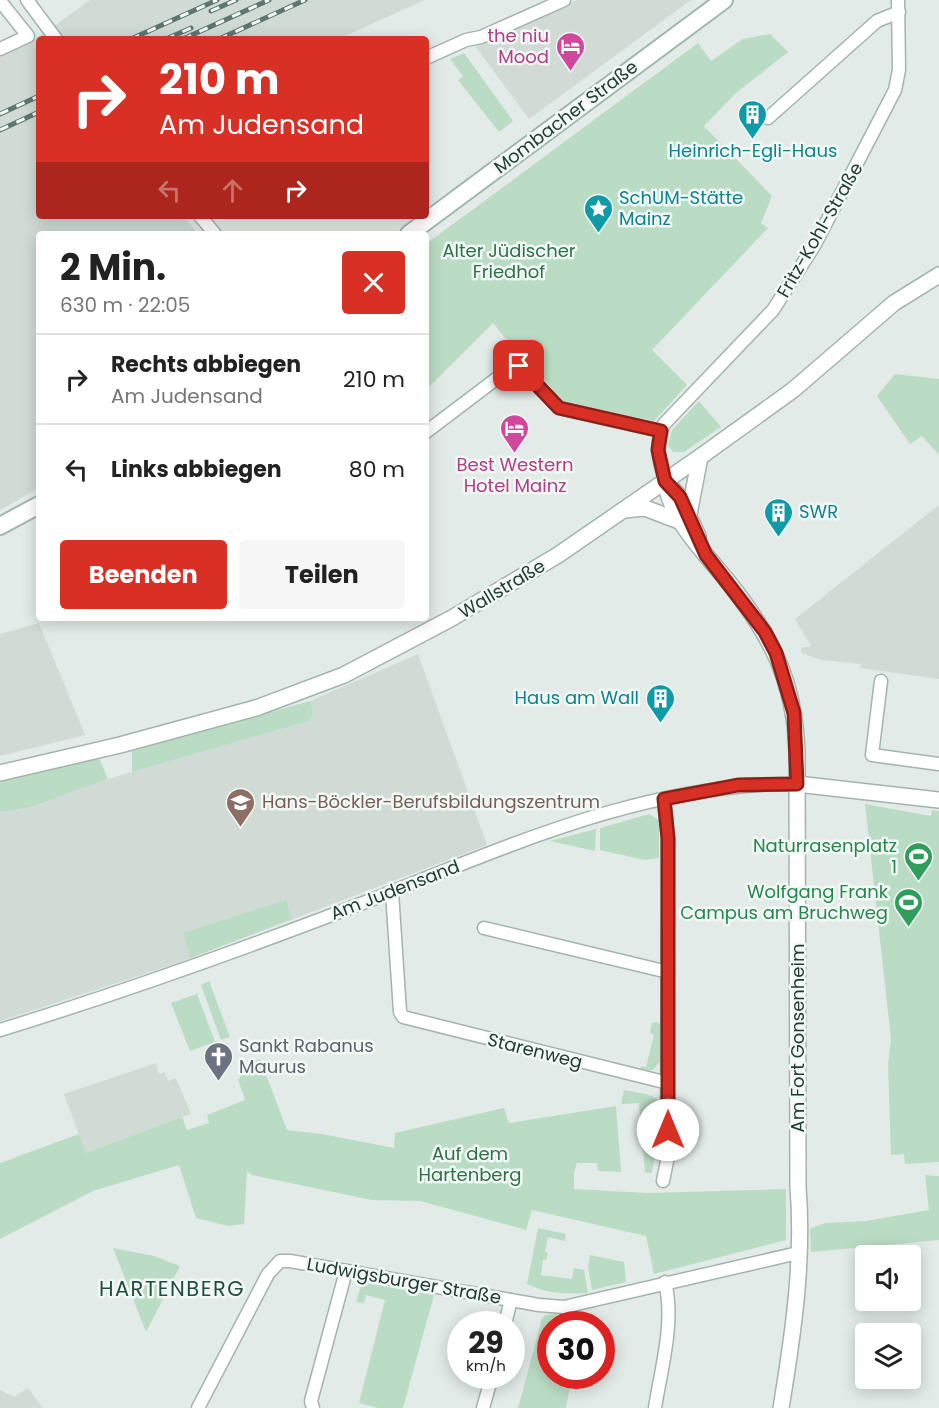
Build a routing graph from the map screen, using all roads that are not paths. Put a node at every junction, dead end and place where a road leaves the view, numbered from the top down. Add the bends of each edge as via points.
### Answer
1 (27, 0) edge
2 (564, 0) edge
3 (724, 0) edge
4 (0, 1) edge
5 (899, 6) edge
6 (54, 36) edge
7 (0, 49) edge
8 (429, 57) edge
9 (768, 118) dead end
10 (430, 210) edge
11 (202, 219) edge
12 (422, 219) edge
13 (212, 231) edge
14 (412, 231) edge
15 (939, 275) edge
16 (429, 430) edge
17 (661, 431) junction
18 (700, 457) junction
19 (665, 481) junction
20 (36, 507) edge
21 (621, 511) junction
22 (684, 518) junction
23 (0, 526) edge
24 (881, 681) dead end
25 (939, 764) edge
26 (0, 773) edge
27 (797, 784) junction
28 (664, 799) junction
29 (939, 800) edge
30 (392, 892) junction
31 (483, 928) dead end
32 (668, 972) junction
33 (0, 1030) edge
34 (668, 1083) junction
35 (663, 1181) dead end
36 (798, 1253) junction
37 (346, 1271) junction
38 (665, 1282) junction
39 (511, 1300) junction
40 (508, 1311) edge
41 (488, 1389) edge
42 (198, 1408) edge
43 (313, 1408) edge
44 (483, 1408) edge
45 (655, 1408) edge
46 (782, 1408) edge

1 - 6 street
2 - 8 street
3 - 10 main road, Mombacher Straße
4 - 7 street via 28,36
5 - 9 street, Fritz-Kohl-Straße via 876,21
5 - 17 street, Fritz-Kohl-Straße via 899,70 895,90 814,246 773,310
11 - 13 street
12 - 14 main road, Mombacher Straße
15 - 18 street, Wallstraße via 879,314 793,390
16 - 17 street via 519,366 559,408
17 - 19 street via 658,450
18 - 19 street, Wallstraße
18 - 22 street
19 - 21 street, Wallstraße
19 - 22 street, Am Fort Gonsenheim via 668,499
20 - 23 main road
21 - 22 street via 645,508
21 - 26 street, Wallstraße via 508,587 313,688 256,708 120,745
22 - 27 street, Am Fort Gonsenheim via 776,653 794,713
24 - 25 street via 872,755
27 - 28 street, Am Judensand via 738,785
27 - 29 street
27 - 36 street, Am Fort Gonsenheim via 801,1224
28 - 30 street, Am Judensand via 545,832
28 - 32 street via 668,838
30 - 33 street, Am Judensand via 185,970
30 - 34 street, Starenweg via 403,1017
31 - 32 street
32 - 34 street
34 - 35 street
36 - 38 street, Ludwigsburger Straße
36 - 46 street, Am Fort Gonsenheim via 795,1314
37 - 39 street, Ludwigsburger Straße
37 - 42 street, Ludwigsburger Straße via 280,1261 268,1274
37 - 43 street via 311,1401
38 - 39 street, Ludwigsburger Straße via 564,1307
38 - 45 street via 669,1316
39 - 40 street
41 - 44 street

